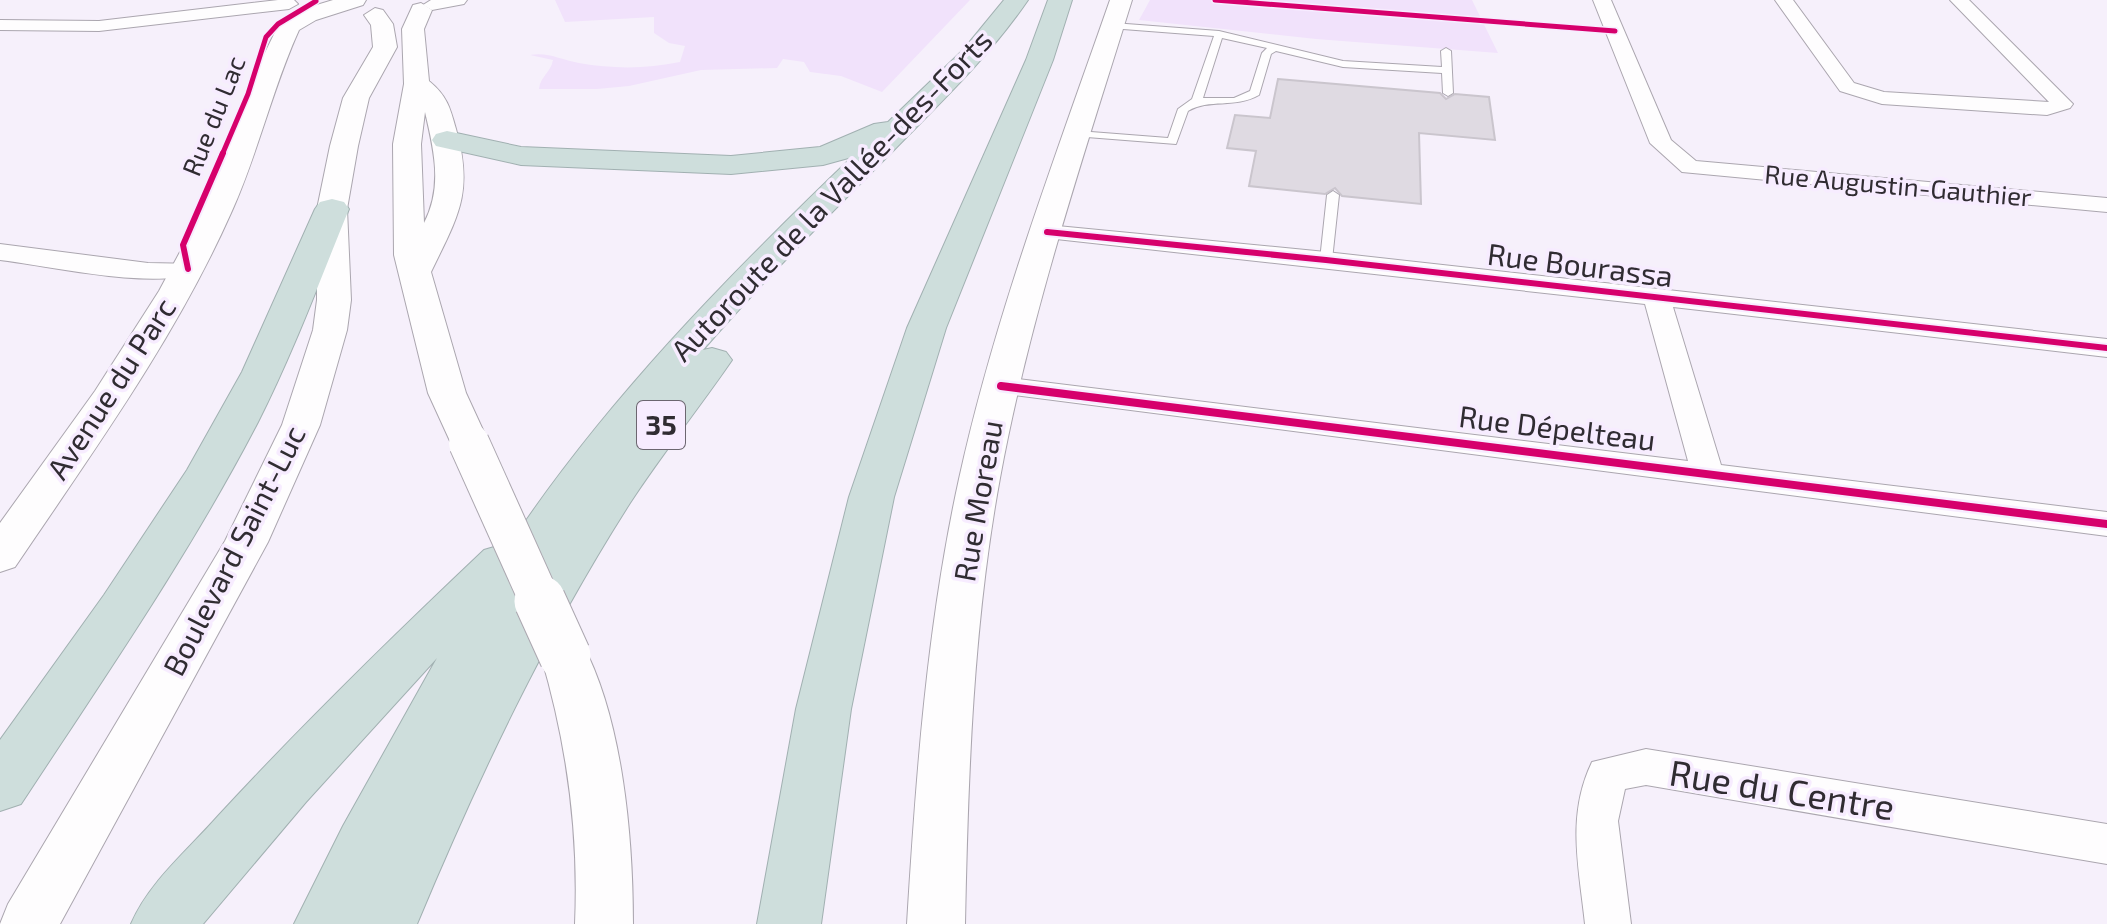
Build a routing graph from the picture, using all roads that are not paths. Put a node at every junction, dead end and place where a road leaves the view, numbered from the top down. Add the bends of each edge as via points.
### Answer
1 (458, 0) edge
2 (1016, 0) edge
3 (1042, 0) edge
4 (1060, 0) edge
5 (1602, 0) edge
6 (1784, 0) edge
7 (1959, 0) edge
8 (289, 4) dead end
9 (431, 5) edge
10 (361, 7) edge
11 (1117, 13) edge
12 (0, 25) edge
13 (1219, 34) junction
14 (1274, 48) junction
15 (1446, 51) dead end
16 (1447, 70) junction
17 (417, 84) junction
18 (1448, 93) dead end
19 (1197, 101) junction
20 (912, 116) junction
21 (1078, 134) junction
22 (447, 140) junction
23 (521, 156) junction
24 (731, 165) junction
25 (451, 178) junction
26 (1333, 195) dead end
27 (2107, 205) edge
28 (332, 209) junction
29 (1047, 232) junction
30 (0, 252) edge
31 (773, 254) junction
32 (1326, 260) junction
33 (188, 269) junction
34 (414, 273) junction
35 (1657, 299) junction
36 (2107, 348) edge
37 (1001, 386) junction
38 (1707, 471) junction
39 (560, 505) junction
40 (2107, 524) edge
41 (0, 556) edge
42 (0, 786) edge
43 (2107, 844) edge
44 (29, 924) edge
45 (163, 924) edge
46 (326, 924) edge
47 (385, 924) edge
48 (604, 924) edge
49 (789, 924) edge
50 (936, 924) edge
51 (1608, 924) edge

1 - 9 street
2 - 20 highway, Autoroute de la Vallée-des-Forts / 35
3 - 47 highway, Autoroute de la Vallée-des-Forts / 35 via 974,82 744,322 660,426 564,571 497,688
4 - 49 highway via 926,331 888,445 832,667
5 - 27 street, Rue Augustin-Gauthier via 1661,143 1690,167
6 - 7 street via 1847,87 1882,98 2047,109 2063,104
8 - 12 street, Rue du Lac via 99,26
9 - 10 street, Avenue du Parc
9 - 17 street via 413,29
10 - 28 street, Boulevard Saint-Luc via 382,24 385,47 356,98
10 - 33 street, Avenue du Parc via 283,37 217,211
11 - 13 lane
11 - 21 street, Rue Moreau
13 - 14 lane
13 - 19 lane
14 - 16 lane via 1343,64
14 - 19 lane via 1267,53 1250,97 1225,103
15 - 16 lane
16 - 18 lane
17 - 22 street via 435,99
17 - 34 street via 407,144 407,218
19 - 21 lane via 1183,109 1172,142
20 - 24 highway via 835,153
20 - 31 highway, Autoroute de la Vallée-des-Forts / 35
21 - 29 street, Rue Moreau
22 - 23 highway
22 - 25 street
23 - 24 highway
23 - 25 highway
24 - 31 highway via 765,174 786,192 787,209
25 - 34 street via 443,216
26 - 32 lane
28 - 42 highway via 219,455 141,581
28 - 44 street, Boulevard Saint-Luc via 334,300 301,425 231,569
29 - 32 street, Rue Bourassa
29 - 37 street, Rue Moreau
30 - 33 street via 148,271
31 - 39 highway, Autoroute de la Vallée-des-Forts / 35 via 690,341
32 - 35 street, Rue Bourassa
33 - 41 street, Avenue du Parc via 129,368
34 - 48 street, bridge via 447,393 565,656 582,709 603,854
35 - 36 street, Rue Bourassa
35 - 38 street
37 - 38 street, Rue Dépelteau
37 - 50 street, Rue Moreau via 971,528 956,635
38 - 40 street, Rue Dépelteau
39 - 45 highway via 374,687
39 - 46 highway, Autoroute de la Vallée-des-Forts / 35 via 452,677
43 - 51 street, Rue du Centre via 1646,767 1607,775 1596,821

